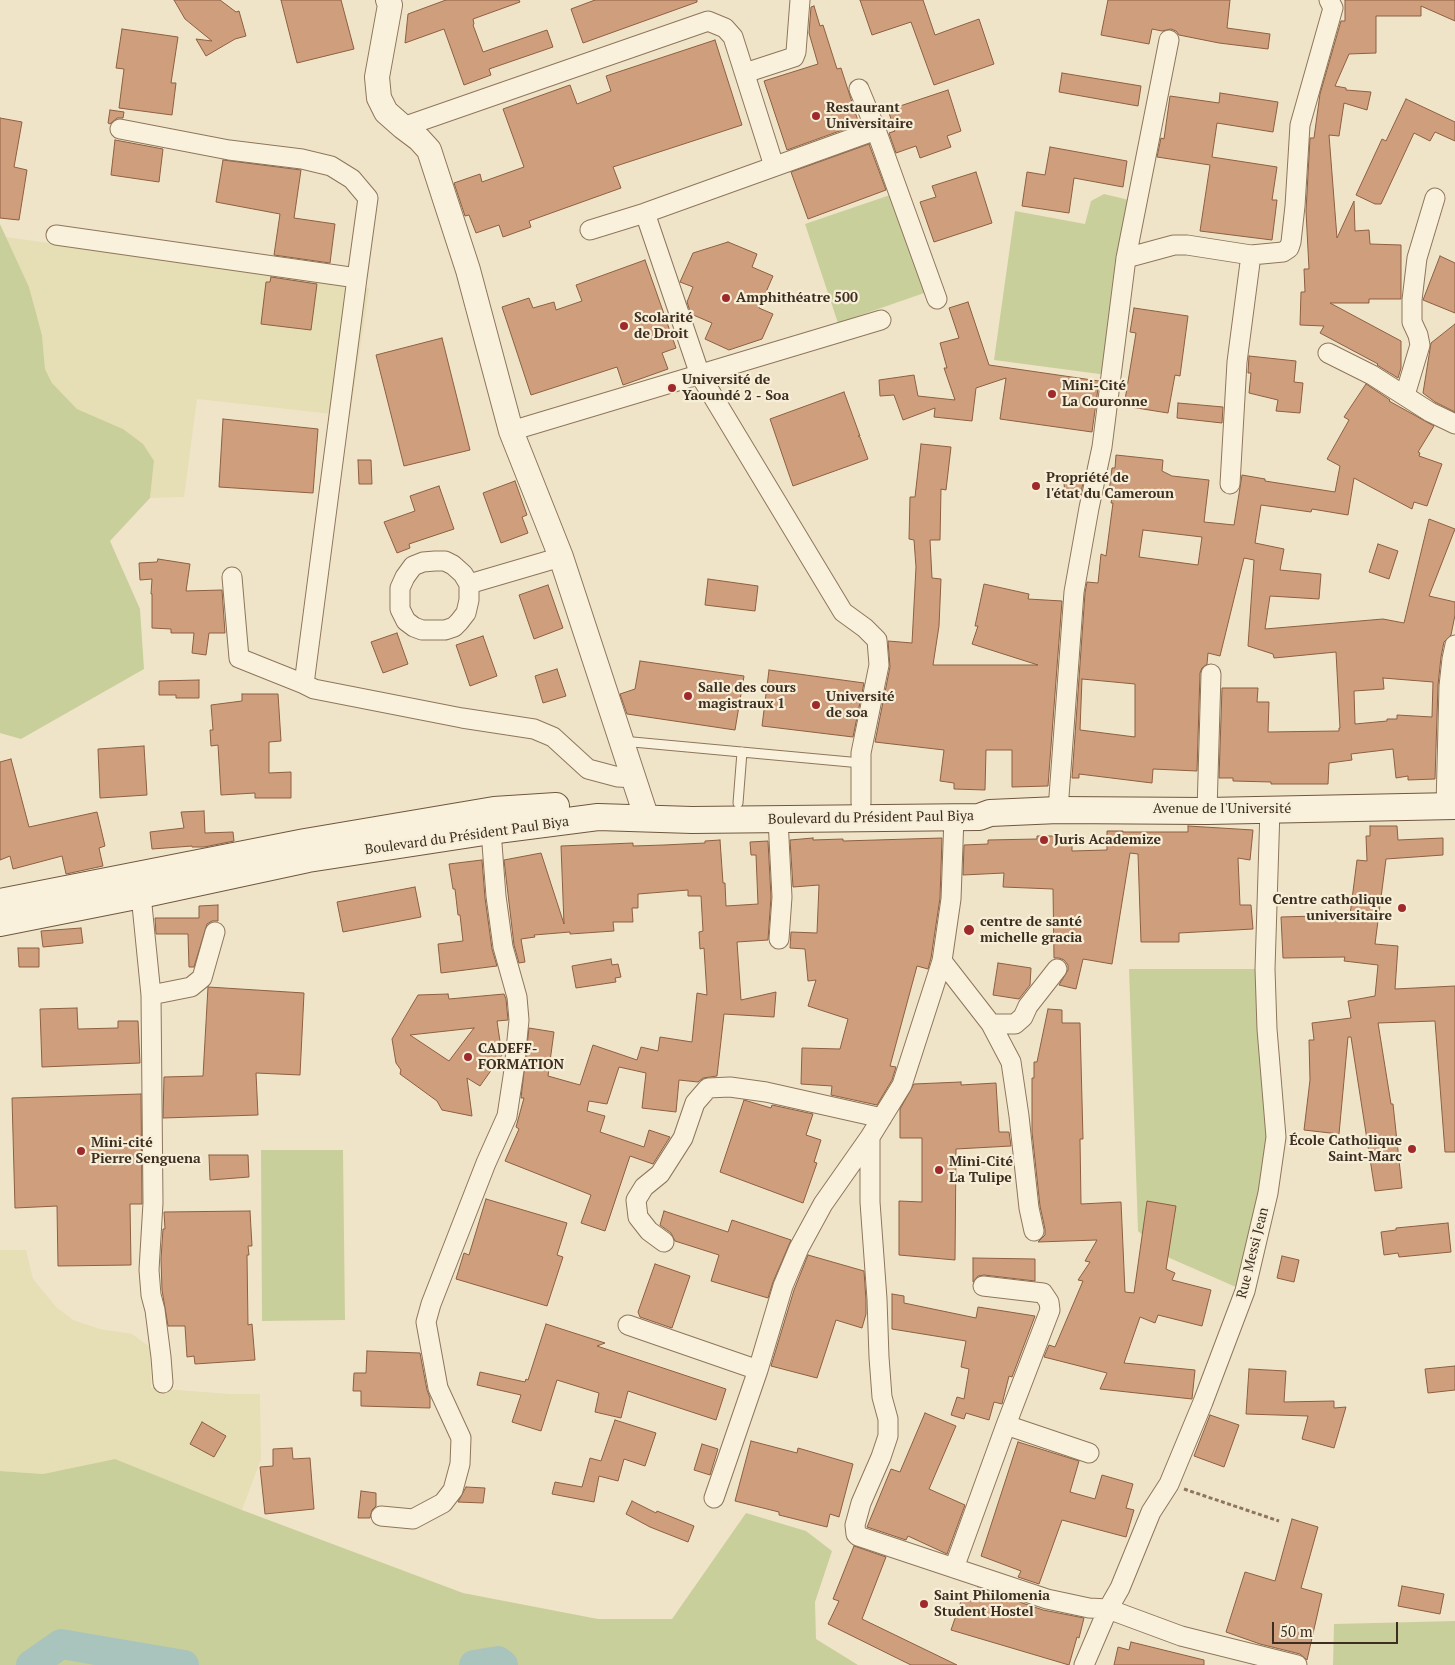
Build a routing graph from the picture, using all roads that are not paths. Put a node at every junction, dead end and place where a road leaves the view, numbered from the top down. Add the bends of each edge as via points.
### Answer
1 (800, 0) edge
2 (1329, 0) edge
3 (390, 2) edge
4 (1169, 40) dead end
5 (745, 74) junction
6 (859, 89) dead end
7 (403, 127) junction
8 (120, 129) dead end
9 (876, 130) junction
10 (774, 166) junction
11 (1436, 198) dead end
12 (645, 213) junction
13 (590, 230) dead end
14 (56, 235) dead end
15 (1251, 255) junction
16 (1126, 258) junction
17 (357, 278) junction
18 (937, 299) dead end
19 (881, 320) dead end
20 (1328, 353) dead end
21 (700, 375) junction
22 (1404, 395) junction
23 (1455, 424) edge
24 (511, 431) junction
25 (1230, 484) dead end
26 (561, 557) junction
27 (232, 577) dead end
28 (469, 584) dead end
29 (1455, 645) edge
30 (1211, 674) dead end
31 (304, 684) junction
32 (622, 742) junction
33 (742, 752) junction
34 (861, 763) junction
35 (635, 778) junction
36 (738, 803) junction
37 (861, 803) junction
38 (1451, 806) edge
39 (1270, 809) junction
40 (1058, 810) junction
41 (645, 811) junction
42 (1207, 811) junction
43 (990, 813) junction
44 (954, 817) junction
45 (778, 819) junction
46 (491, 831) junction
47 (141, 895) junction
48 (0, 902) edge
49 (0, 923) edge
50 (215, 932) dead end
51 (779, 939) dead end
52 (942, 961) junction
53 (1057, 969) dead end
54 (151, 995) junction
55 (991, 1024) junction
56 (882, 1118) junction
57 (870, 1137) junction
58 (1034, 1231) dead end
59 (664, 1242) dead end
60 (983, 1286) dead end
61 (628, 1326) dead end
62 (758, 1370) junction
63 (162, 1383) dead end
64 (1006, 1425) junction
65 (1089, 1453) dead end
66 (714, 1498) dead end
67 (382, 1516) dead end
68 (954, 1568) junction
69 (1108, 1609) junction
70 (1084, 1665) edge
71 (1297, 1665) edge

1 - 5 street via 794,57
2 - 15 street via 1333,8 1300,125 1291,242 1283,252
3 - 7 street via 377,77 379,98 386,112
4 - 16 street
5 - 7 street via 734,37 725,28 708,21
5 - 10 street
6 - 9 street
7 - 24 street via 429,150 468,270
8 - 17 street via 229,150 302,159 331,166 352,179 368,198
9 - 10 street
9 - 18 street
10 - 12 street
11 - 22 street via 1417,258 1412,322 1420,345
12 - 13 street
12 - 21 street
14 - 17 street
15 - 16 street via 1188,244
15 - 25 street via 1237,362
16 - 40 street via 1102,447 1074,592
17 - 31 street
19 - 21 street
20 - 22 street
21 - 24 street
21 - 34 street via 843,612 877,640 879,665
22 - 23 street
24 - 26 street
26 - 28 street
26 - 32 street
27 - 31 street via 239,658
29 - 38 street via 1449,686
30 - 42 street
31 - 35 street via 314,689 462,718 534,729 553,737 588,770
32 - 33 lane
32 - 35 street
33 - 34 lane
33 - 36 lane
34 - 37 street
35 - 41 street
36 - 37 main road, Boulevard du Président Paul Biya
36 - 41 main road, Boulevard du Président Paul Biya
37 - 43 main road, Boulevard du Président Paul Biya via 957,802
38 - 39 main road, Avenue de l'Université
39 - 42 main road, Avenue de l'Université
39 - 69 street, Rue Messi Jean via 1264,969 1276,1137 1268,1193 1245,1291 1169,1484 1151,1512
40 - 42 main road, Avenue de l'Université
40 - 43 main road, Avenue de l'Université
41 - 45 main road, Boulevard du Président Paul Biya
41 - 46 main road, Boulevard du Président Paul Biya
41 - 48 main road, Boulevard du Président Paul Biya via 598,804 494,810 305,842
43 - 44 main road, Boulevard du Président Paul Biya via 980,817
44 - 45 main road, Boulevard du Président Paul Biya
44 - 52 street via 951,899
45 - 51 street via 782,897
46 - 47 main road, Boulevard du Président Paul Biya via 308,860
46 - 67 street via 503,947 520,1020 514,1070 507,1116 426,1322 438,1388 461,1438 460,1464 453,1490 443,1503 413,1519
47 - 49 main road, Boulevard du Président Paul Biya
47 - 54 street
50 - 54 street via 202,978 191,986
52 - 55 street
52 - 56 street via 902,1085
53 - 55 street via 1015,1024
54 - 63 street via 153,1203 149,1270
55 - 58 street via 1010,1062
56 - 57 street
56 - 59 street via 766,1092 730,1087 708,1088 695,1103 683,1138 660,1174 644,1187 636,1200 638,1217 648,1231
57 - 62 street via 823,1204 799,1248 783,1286
57 - 68 street via 870,1202 879,1357 888,1436 861,1503 856,1534
60 - 64 street via 1043,1293 1049,1302 1050,1310
61 - 62 street
62 - 66 street
64 - 65 street
64 - 68 street
68 - 69 street via 1047,1599
69 - 70 street, Rue Messi Jean
69 - 71 street via 1181,1636

